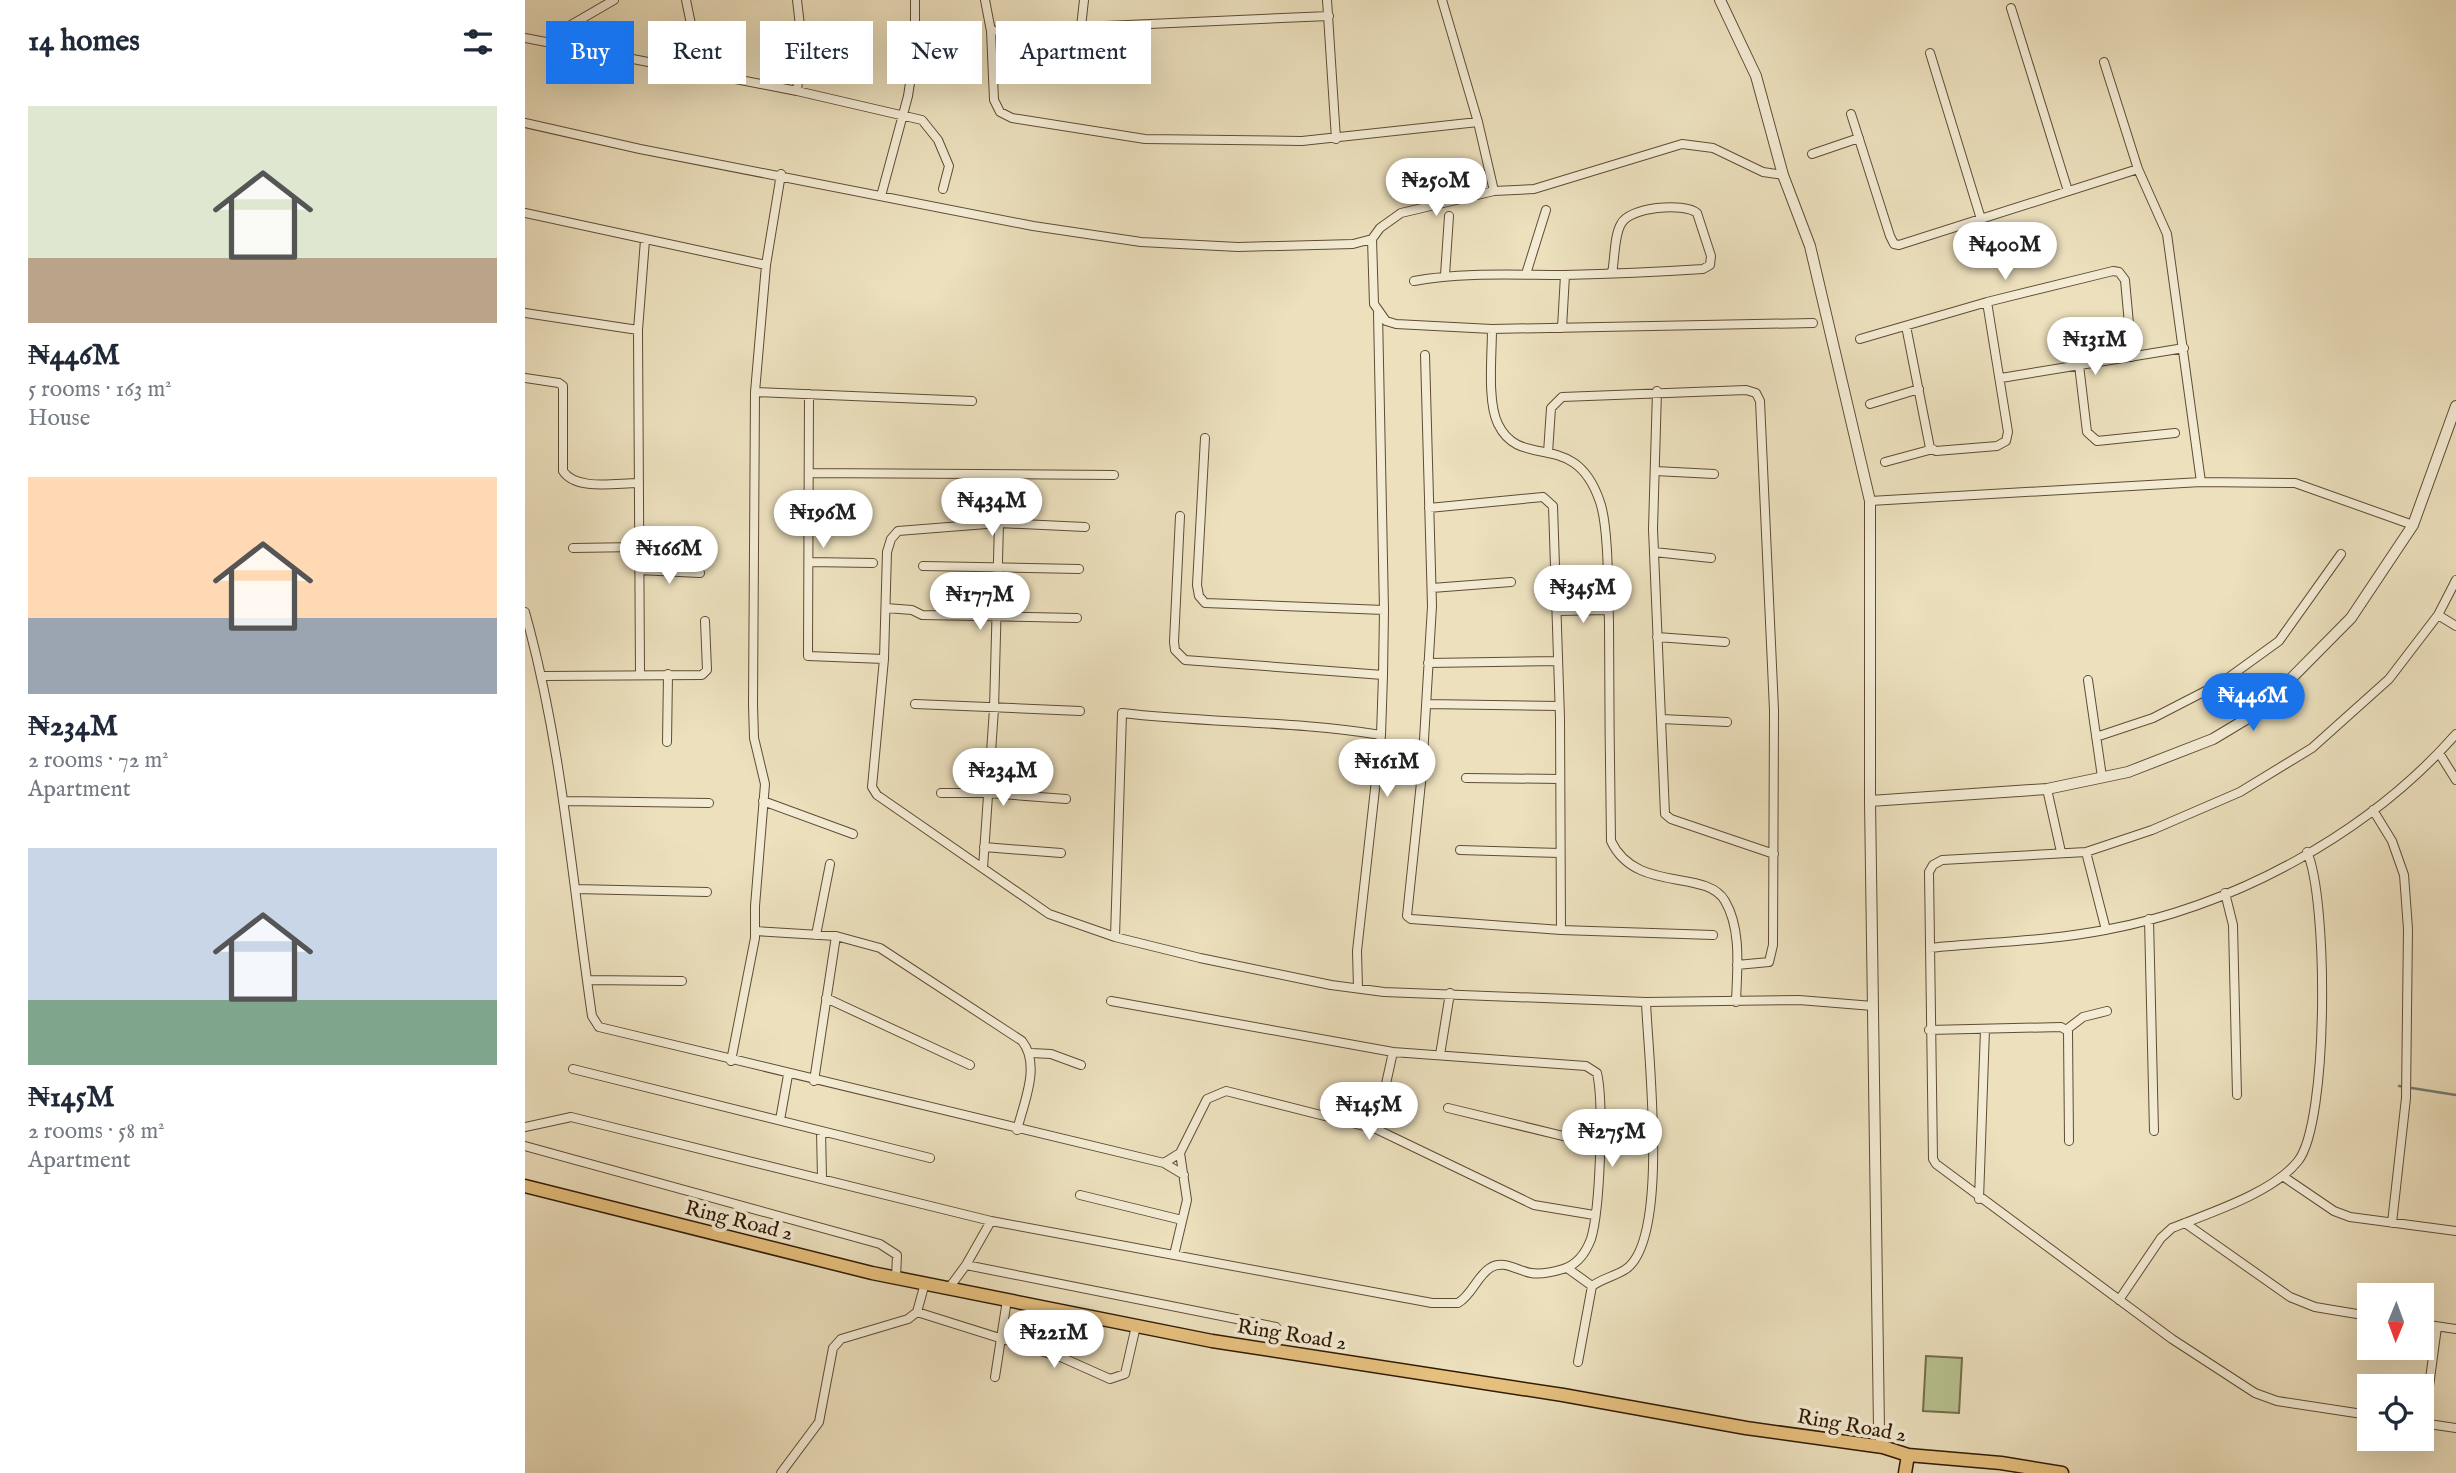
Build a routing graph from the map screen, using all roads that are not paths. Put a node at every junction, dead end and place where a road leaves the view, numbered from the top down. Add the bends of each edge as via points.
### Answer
1 (614, 0) edge
2 (687, 0) edge
3 (797, 0) edge
4 (915, 0) edge
5 (985, 0) edge
6 (1084, 0) edge
7 (1327, 0) edge
8 (1442, 0) edge
9 (1720, 0) edge
10 (2011, 8) dead end
11 (1328, 16) junction
12 (578, 21) edge
13 (690, 21) edge
14 (1082, 21) edge
15 (1151, 24) edge
16 (991, 31) junction
17 (996, 31) edge
18 (525, 38) edge
19 (546, 42) edge
20 (1930, 53) dead end
21 (2104, 62) dead end
22 (746, 81) edge
23 (797, 90) junction
24 (903, 114) junction
25 (1851, 114) dead end
26 (1478, 122) junction
27 (525, 123) edge
28 (1859, 138) junction
29 (1336, 139) junction
30 (1812, 154) dead end
31 (2138, 169) junction
32 (781, 174) junction
33 (1783, 175) junction
34 (943, 189) dead end
35 (1494, 191) junction
36 (2068, 191) junction
37 (881, 195) junction
38 (1546, 210) dead end
39 (525, 213) edge
40 (1449, 216) dead end
41 (1981, 219) junction
42 (1372, 239) junction
43 (645, 240) junction
44 (766, 265) junction
45 (1612, 273) junction
46 (1526, 274) junction
47 (1445, 275) junction
48 (1565, 275) junction
49 (1414, 281) dead end
50 (1987, 302) junction
51 (525, 313) edge
52 (1378, 313) junction
53 (1813, 323) dead end
54 (1906, 326) junction
55 (1562, 328) junction
56 (1492, 329) junction
57 (638, 330) junction
58 (1860, 339) dead end
59 (2184, 348) junction
60 (1425, 355) dead end
61 (2132, 356) junction
62 (2079, 365) junction
63 (525, 378) edge
64 (2001, 378) junction
65 (1919, 389) junction
66 (1657, 391) junction
67 (755, 392) junction
68 (809, 394) junction
69 (972, 401) dead end
70 (1870, 404) dead end
71 (2456, 406) edge
72 (2175, 433) dead end
73 (1205, 438) dead end
74 (1933, 449) junction
75 (1548, 453) junction
76 (1885, 462) dead end
77 (1655, 471) junction
78 (809, 474) junction
79 (1714, 474) dead end
80 (1114, 475) dead end
81 (2201, 482) junction
82 (638, 483) junction
83 (1870, 501) junction
84 (1429, 508) junction
85 (1180, 516) dead end
86 (999, 523) junction
87 (2413, 525) junction
88 (1085, 527) dead end
89 (638, 547) junction
90 (573, 548) dead end
91 (1654, 552) junction
92 (2341, 554) dead end
93 (1711, 558) dead end
94 (809, 562) junction
95 (873, 563) dead end
96 (923, 566) dead end
97 (1000, 567) junction
98 (1079, 569) dead end
99 (639, 570) junction
100 (700, 573) dead end
101 (2456, 580) edge
102 (1511, 582) dead end
103 (1432, 588) junction
104 (886, 608) junction
105 (1384, 610) junction
106 (1609, 610) junction
107 (1557, 611) junction
108 (525, 612) edge
109 (2438, 615) junction
110 (997, 618) junction
111 (1077, 618) dead end
112 (705, 621) dead end
113 (2456, 626) edge
114 (1657, 637) junction
115 (1725, 642) dead end
116 (884, 659) junction
117 (1558, 661) junction
118 (1429, 663) junction
119 (640, 673) junction
120 (668, 674) junction
121 (1383, 675) junction
122 (543, 676) junction
123 (2088, 680) dead end
124 (915, 704) dead end
125 (1426, 704) junction
126 (1559, 706) junction
127 (994, 709) junction
128 (1080, 711) dead end
129 (1661, 719) junction
130 (1727, 722) dead end
131 (2456, 734) edge
132 (1381, 735) junction
133 (2096, 737) junction
134 (667, 742) dead end
135 (2439, 753) junction
136 (1466, 778) dead end
137 (2102, 778) junction
138 (1560, 779) junction
139 (2456, 780) edge
140 (2047, 789) junction
141 (941, 793) dead end
142 (988, 793) junction
143 (1066, 799) dead end
144 (565, 801) junction
145 (763, 801) junction
146 (1870, 801) junction
147 (709, 803) dead end
148 (2374, 810) junction
149 (853, 834) dead end
150 (984, 847) junction
151 (1459, 850) dead end
152 (2061, 852) junction
153 (2086, 852) junction
154 (2307, 852) junction
155 (1061, 853) dead end
156 (1560, 853) junction
157 (1774, 854) junction
158 (830, 864) dead end
159 (983, 868) junction
160 (575, 889) junction
161 (706, 892) dead end
162 (2225, 893) junction
163 (2149, 919) junction
164 (755, 930) junction
165 (1560, 930) junction
166 (2106, 930) junction
167 (816, 935) junction
168 (1713, 935) dead end
169 (836, 936) junction
170 (1115, 937) junction
171 (1930, 948) junction
172 (1737, 965) junction
173 (587, 981) junction
174 (682, 981) dead end
175 (1358, 988) junction
176 (1450, 993) junction
177 (826, 998) junction
178 (1111, 1001) dead end
179 (1646, 1002) junction
180 (1736, 1002) junction
181 (1873, 1006) junction
182 (2107, 1011) dead end
183 (1929, 1030) junction
184 (1985, 1030) junction
185 (2066, 1030) junction
186 (1394, 1052) junction
187 (1031, 1053) junction
188 (1440, 1055) junction
189 (731, 1061) junction
190 (970, 1065) dead end
191 (1081, 1065) dead end
192 (573, 1069) dead end
193 (788, 1075) junction
194 (814, 1081) junction
195 (2237, 1095) dead end
196 (1448, 1108) dead end
197 (781, 1120) junction
198 (525, 1127) edge
199 (1376, 1129) junction
200 (821, 1130) junction
201 (1017, 1130) junction
202 (2154, 1131) dead end
203 (2069, 1141) dead end
204 (1600, 1145) junction
205 (525, 1146) edge
206 (1180, 1153) junction
207 (930, 1158) dead end
208 (1164, 1163) junction
209 (1184, 1175) junction
210 (2284, 1177) junction
211 (822, 1178) junction
212 (525, 1186) edge
213 (1080, 1195) dead end
214 (1979, 1199) junction
215 (1594, 1214) junction
216 (1182, 1220) junction
217 (992, 1221) junction
218 (2185, 1223) junction
219 (2392, 1223) junction
220 (2456, 1231) edge
221 (1174, 1255) junction
222 (966, 1265) junction
223 (1567, 1268) junction
224 (896, 1278) junction
225 (925, 1283) junction
226 (1593, 1286) junction
227 (949, 1288) junction
228 (1007, 1300) junction
229 (2119, 1300) junction
230 (917, 1312) junction
231 (2357, 1314) edge
232 (1136, 1326) junction
233 (2434, 1326) edge
234 (1276, 1327) dead end
235 (2437, 1327) junction
236 (2456, 1329) edge
237 (1000, 1338) junction
238 (1578, 1362) dead end
239 (2430, 1374) edge
240 (995, 1377) dead end
241 (2357, 1413) edge
242 (2434, 1425) edge
243 (2456, 1428) edge
244 (1884, 1447) junction
245 (1908, 1455) junction
246 (781, 1473) edge
247 (1905, 1473) edge
248 (2062, 1473) edge

1 - 12 street
2 - 13 street
3 - 23 street via 802,43
4 - 24 street via 915,51
5 - 16 street
6 - 14 street
7 - 11 street
8 - 26 street
9 - 33 street via 1756,76
10 - 36 street
11 - 15 street
11 - 29 street
16 - 17 street
16 - 29 street via 993,100 1000,112 1012,118 1145,139
18 - 19 street
20 - 41 street
21 - 31 street
22 - 23 street
23 - 24 street
24 - 34 street via 922,120 938,140 949,166
24 - 37 street
25 - 28 street
26 - 29 street
26 - 35 street
27 - 32 street via 686,159
28 - 30 street
28 - 41 street via 1894,244
31 - 36 street
31 - 59 street via 2167,234
32 - 37 street
32 - 44 street
33 - 35 street via 1763,172 1713,148 1682,144 1534,189
33 - 83 street via 1810,246
35 - 42 street via 1401,213
36 - 41 street
37 - 42 street via 1141,242 1326,247
38 - 46 street
39 - 43 street
40 - 47 street
42 - 52 street
43 - 44 street
43 - 57 street
44 - 67 street
45 - 45 street via 1620,224 1627,217 1682,205 1697,213 1710,265
45 - 48 street
46 - 47 street
46 - 48 street
47 - 49 street
48 - 55 street
50 - 54 street
50 - 61 street via 2119,272 2125,281
50 - 64 street
51 - 57 street
52 - 56 street via 1397,324
52 - 105 street
53 - 55 street
54 - 58 street
54 - 65 street
55 - 56 street
56 - 75 street via 1497,422 1517,445
57 - 82 street
59 - 61 street
59 - 81 street
60 - 84 street
61 - 62 street
62 - 64 street
62 - 72 street via 2091,438
63 - 82 street via 563,386 563,471 569,480
64 - 74 street via 2006,441 1997,446
65 - 70 street
65 - 74 street
66 - 75 street via 1562,397 1551,408
66 - 77 street
66 - 157 street via 1746,390 1756,393 1760,401 1774,710
67 - 68 street
67 - 145 street via 753,705 754,738 765,784
68 - 69 street
68 - 78 street
71 - 87 street
73 - 105 street via 1197,585 1205,603
74 - 76 street
75 - 106 street via 1573,459 1589,474 1601,504
77 - 79 street
77 - 91 street
78 - 80 street
78 - 94 street
81 - 83 street
81 - 87 street via 2295,483
82 - 89 street
83 - 146 street
84 - 103 street
84 - 107 street via 1549,500 1553,506
85 - 121 street via 1174,642 1185,660
86 - 88 street
86 - 97 street
86 - 104 street via 898,531 887,552
87 - 137 street via 2351,618 2258,712 2213,739
89 - 90 street
89 - 99 street
91 - 93 street
91 - 114 street
92 - 133 street via 2279,641 2221,683 2153,718
94 - 95 street
94 - 116 street via 808,656
96 - 97 street
97 - 98 street
97 - 110 street
99 - 100 street
99 - 119 street
101 - 109 street
102 - 103 street
103 - 118 street
104 - 110 street via 922,615
104 - 116 street
105 - 121 street
106 - 107 street
106 - 172 street via 1611,841 1626,863 1642,872 1711,889 1723,898 1732,916
107 - 117 street
108 - 122 street
109 - 113 street
109 - 153 street via 2389,679 2312,748 2240,792
110 - 111 street
110 - 127 street
112 - 120 street via 706,673
114 - 115 street
114 - 129 street
116 - 159 street via 872,787 877,795
117 - 118 street
117 - 126 street
118 - 125 street
119 - 120 street
119 - 122 street
120 - 134 street
121 - 132 street
122 - 144 street
123 - 133 street
124 - 127 street
125 - 126 street
125 - 165 street via 1407,916
126 - 138 street
127 - 128 street
127 - 142 street
129 - 130 street
129 - 157 street via 1665,814
131 - 135 street
132 - 170 street via 1334,727 1122,713
132 - 175 street via 1357,951
133 - 137 street
135 - 139 street
135 - 148 street
136 - 138 street
137 - 140 street
138 - 156 street
140 - 146 street
140 - 152 street
141 - 142 street
142 - 143 street
142 - 150 street
144 - 147 street
144 - 160 street
145 - 149 street
145 - 164 street
146 - 181 street
148 - 154 street
148 - 219 street via 2404,875 2408,929 2406,1098
150 - 155 street
150 - 159 street
151 - 156 street
152 - 153 street
152 - 171 street via 1942,860 1933,865 1929,872
153 - 166 street
154 - 162 street
154 - 210 street via 2319,893 2320,1078 2311,1135 2300,1159
156 - 165 street
157 - 172 street via 1769,962
158 - 167 street
159 - 170 street via 1049,914
160 - 161 street
160 - 173 street
162 - 163 street
162 - 195 street via 2233,925
163 - 166 street
163 - 202 street
164 - 167 street
164 - 189 street
165 - 168 street
166 - 171 street
167 - 169 street
169 - 177 street
169 - 187 street via 880,948 1022,1041
170 - 175 street
171 - 183 street
172 - 180 street
173 - 174 street
173 - 189 street via 592,1016 600,1027
175 - 176 street
176 - 179 street
176 - 188 street
177 - 190 street
177 - 194 street
178 - 186 street
179 - 180 street
179 - 226 street via 1654,1193 1647,1236 1627,1269
180 - 181 street via 1799,1000
181 - 244 street via 1875,1278 1879,1429
182 - 185 street via 2083,1017
183 - 184 street
183 - 214 street via 1933,1158 1940,1170
184 - 185 street
184 - 214 street
185 - 203 street
186 - 188 street
186 - 199 street
187 - 191 street via 1051,1054
187 - 201 street
188 - 204 street via 1586,1066 1597,1073
189 - 193 street
192 - 197 street
193 - 194 street
193 - 197 street
194 - 201 street
196 - 204 street
197 - 200 street
198 - 211 street via 571,1117
199 - 206 street via 1226,1091 1207,1098
199 - 215 street via 1534,1205
200 - 207 street
200 - 211 street
201 - 208 street
204 - 215 street
205 - 224 street via 880,1244 897,1255
206 - 208 street
206 - 209 street
208 - 209 street
209 - 216 street via 1187,1200
210 - 218 street
210 - 219 street via 2334,1211
211 - 217 street
212 - 224 main road, Ring Road 2
213 - 216 street
214 - 229 street
215 - 223 street via 1591,1238 1582,1257
216 - 221 street
217 - 221 street
217 - 222 street
218 - 229 street via 2161,1238
218 - 231 street via 2290,1297 2315,1307
219 - 220 street
221 - 223 street via 1451,1305 1464,1299 1488,1268 1496,1265 1532,1273
222 - 227 street
222 - 234 street
223 - 226 street
224 - 225 main road, Ring Road 2
225 - 227 main road, Ring Road 2
225 - 230 street
226 - 238 street
227 - 228 main road, Ring Road 2
228 - 232 main road, Ring Road 2
228 - 237 street
229 - 241 street via 2266,1398
230 - 237 street
230 - 246 street via 908,1319 841,1339 831,1357 819,1422
232 - 237 street via 1128,1369 1116,1380
232 - 244 main road, Ring Road 2
233 - 235 street
235 - 236 street
235 - 239 street
237 - 240 street
242 - 243 street
244 - 245 main road, Ring Road 2
245 - 247 main road
245 - 248 main road, Ring Road 2

